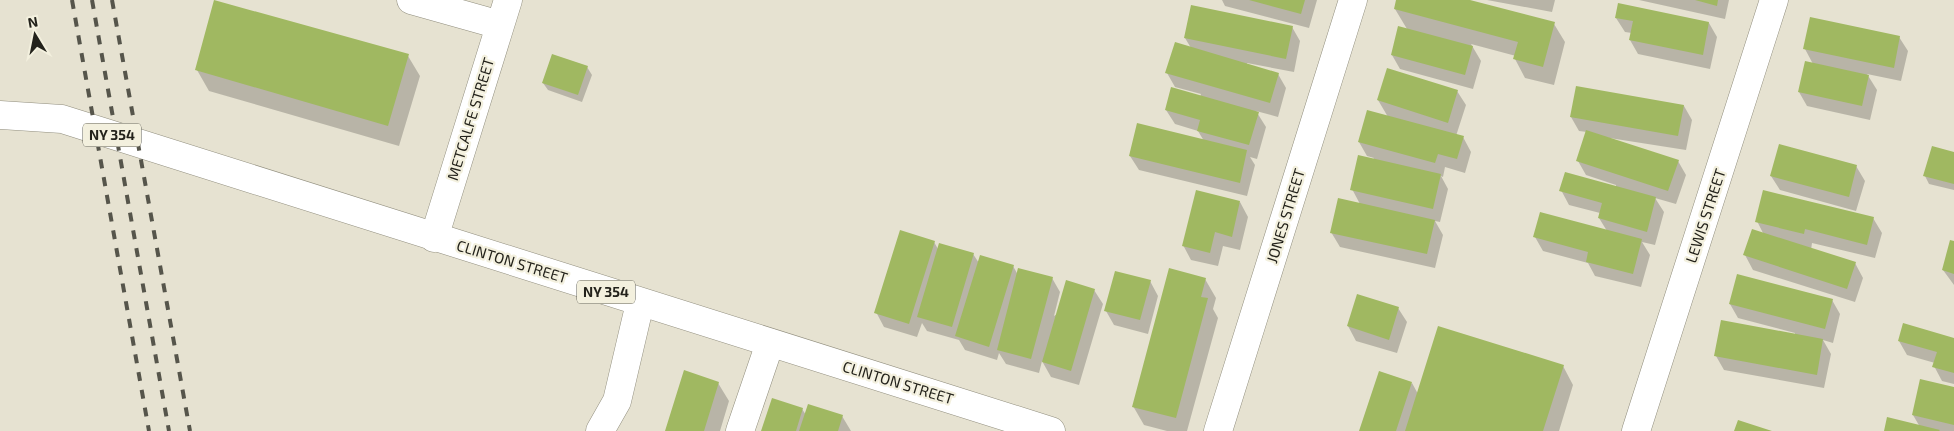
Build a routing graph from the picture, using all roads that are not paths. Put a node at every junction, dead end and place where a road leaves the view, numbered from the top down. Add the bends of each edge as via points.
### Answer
1 (411, 0) edge
2 (1353, 0) edge
3 (1774, 0) edge
4 (504, 12) edge
5 (0, 116) edge
6 (434, 238) junction
7 (640, 303) junction
8 (770, 343) junction
9 (600, 431) edge
10 (740, 431) edge
11 (1051, 431) edge
12 (1218, 431) edge
13 (1636, 431) edge

1 - 4 street
2 - 12 street, JONES STREET
3 - 13 street, LEWIS STREET
4 - 6 street, METCALFE STREET
5 - 6 street, CLINTON STREET / NY 354 via 62,118
6 - 7 street, CLINTON STREET / NY 354
7 - 8 street, CLINTON STREET / NY 354
7 - 9 street via 617,401
8 - 10 street
8 - 11 street, CLINTON STREET / NY 354

